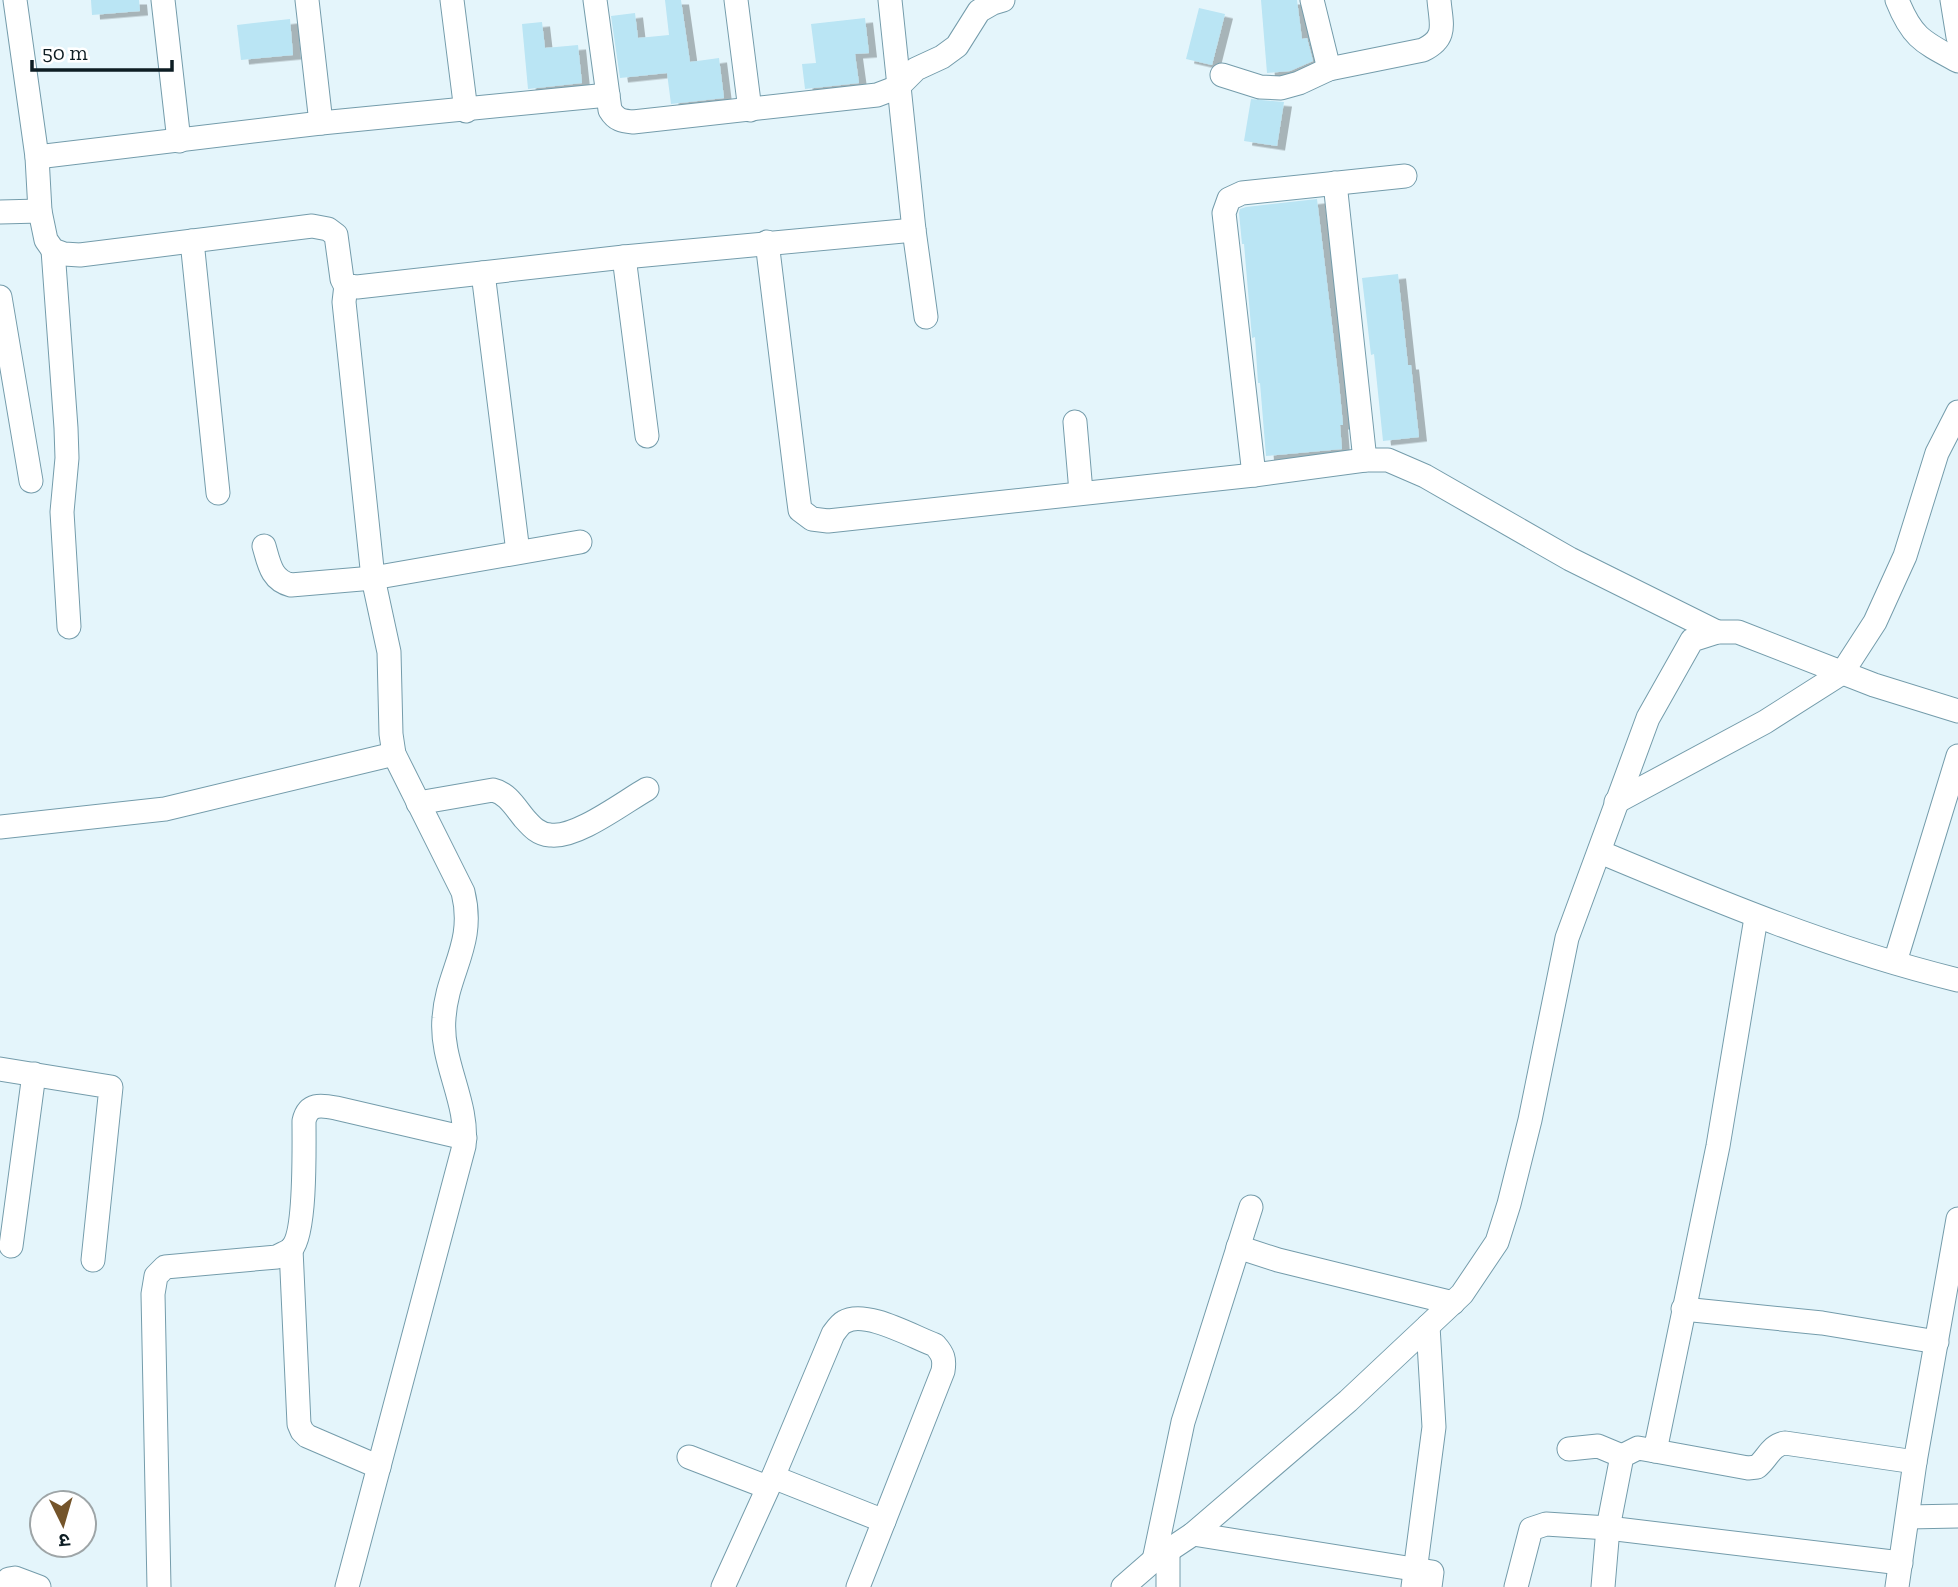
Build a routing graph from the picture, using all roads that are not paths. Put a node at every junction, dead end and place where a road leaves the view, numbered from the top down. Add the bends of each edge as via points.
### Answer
1 (15, 0) edge
2 (163, 0) edge
3 (307, 0) edge
4 (452, 0) edge
5 (595, 0) edge
6 (736, 0) edge
7 (890, 0) edge
8 (1003, 0) edge
9 (1312, 0) edge
10 (1438, 0) edge
11 (1897, 0) edge
12 (1952, 0) edge
13 (1958, 37) edge
14 (1958, 61) edge
15 (1329, 69) junction
16 (1223, 75) dead end
17 (898, 87) junction
18 (608, 95) junction
19 (750, 110) junction
20 (466, 111) junction
21 (321, 123) junction
22 (179, 141) junction
23 (37, 157) junction
24 (1405, 176) dead end
25 (1335, 183) junction
26 (40, 211) junction
27 (0, 212) edge
28 (914, 230) junction
29 (192, 241) junction
30 (766, 242) junction
31 (53, 250) junction
32 (624, 257) junction
33 (483, 273) junction
34 (345, 285) junction
35 (0, 297) edge
36 (926, 317) dead end
37 (1958, 412) edge
38 (1075, 422) dead end
39 (647, 436) dead end
40 (1365, 460) junction
41 (1254, 475) junction
42 (30, 481) dead end
43 (1081, 492) junction
44 (218, 493) dead end
45 (580, 542) dead end
46 (264, 546) dead end
47 (518, 552) junction
48 (373, 578) junction
49 (69, 627) dead end
50 (1717, 632) junction
51 (1842, 673) junction
52 (1958, 711) edge
53 (394, 754) junction
54 (1958, 756) edge
55 (647, 789) dead end
56 (1616, 802) junction
57 (418, 803) junction
58 (0, 827) edge
59 (1600, 852) junction
60 (1756, 918) junction
61 (1895, 962) junction
62 (1958, 980) edge
63 (0, 1069) edge
64 (34, 1074) junction
65 (465, 1138) junction
66 (1251, 1207) dead end
67 (1958, 1219) edge
68 (11, 1246) dead end
69 (1238, 1247) junction
70 (291, 1249) junction
71 (93, 1260) dead end
72 (1453, 1303) junction
73 (1683, 1309) junction
74 (1428, 1326) junction
75 (1937, 1342) junction
76 (1569, 1448) dead end
77 (1655, 1451) junction
78 (1622, 1456) junction
79 (688, 1457) dead end
80 (1915, 1462) junction
81 (379, 1467) junction
82 (770, 1482) junction
83 (1958, 1516) edge
84 (1908, 1517) junction
85 (884, 1521) junction
86 (1608, 1528) junction
87 (1193, 1534) junction
88 (1161, 1555) junction
89 (1901, 1563) junction
90 (1420, 1582) edge
91 (7, 1587) edge
92 (39, 1587) edge
93 (159, 1587) edge
94 (346, 1587) edge
95 (723, 1587) edge
96 (858, 1587) edge
97 (1123, 1587) edge
98 (1168, 1587) edge
99 (1516, 1587) edge
100 (1603, 1587) edge
101 (1897, 1587) edge

1 - 23 street
2 - 22 street
3 - 21 street
4 - 20 street
5 - 18 street
6 - 19 street
7 - 17 street
8 - 17 street via 979,11 957,46 916,69
9 - 15 street
10 - 15 street via 1441,34 1436,44
11 - 14 street via 1906,24 1920,39
12 - 13 street
15 - 16 street via 1281,88 1260,87
17 - 19 street via 867,98
17 - 28 street
18 - 19 street via 610,110 621,121
18 - 20 street
20 - 21 street
21 - 22 street
22 - 23 street
23 - 26 street
24 - 25 street
25 - 40 street
25 - 41 street via 1242,194 1229,199 1224,213
26 - 27 street
26 - 31 street
28 - 30 street
28 - 36 street
29 - 31 street via 80,255
29 - 34 street via 312,226 328,229 336,235
29 - 44 street
30 - 32 street
30 - 43 street via 800,510 812,519 828,521
31 - 49 street via 66,428 62,512
32 - 33 street
32 - 39 street
33 - 34 street
33 - 47 street
34 - 48 street
35 - 42 street
37 - 51 street via 1937,453 1900,567 1875,622
38 - 43 street
40 - 41 street
40 - 50 street via 1401,464 1570,559
41 - 43 street
45 - 47 street
46 - 48 street via 280,582
47 - 48 street
48 - 53 street via 389,652
50 - 51 street via 1738,632
50 - 56 street via 1692,640 1648,718
51 - 52 street
51 - 56 street via 1765,722
53 - 57 street
53 - 58 street via 164,809
54 - 61 street
55 - 57 street via 586,825 551,836 536,831 501,792 493,790
56 - 59 street
57 - 65 street via 468,910 468,928 443,1018
59 - 60 street
59 - 72 street via 1567,937 1530,1120 1497,1242
60 - 61 street
60 - 73 street via 1718,1146
61 - 62 street
63 - 64 street
64 - 68 street
64 - 71 street via 111,1087
65 - 70 street via 323,1105 312,1107 304,1121 304,1178 298,1236
65 - 81 street
66 - 69 street
67 - 75 street
69 - 72 street
69 - 88 street via 1183,1422
70 - 81 street via 299,1424 307,1436
70 - 93 street via 277,1257 165,1267 156,1276
72 - 74 street
73 - 75 street via 1822,1323
73 - 77 street
74 - 87 street
74 - 90 street via 1434,1427
75 - 80 street
76 - 78 street via 1598,1446
77 - 78 street via 1638,1448
77 - 80 street via 1748,1468 1757,1467 1778,1444 1786,1443
78 - 86 street
79 - 82 street
80 - 84 street
81 - 94 street
82 - 85 street
82 - 85 street via 833,1334 842,1322 867,1318 935,1345 945,1361
82 - 95 street
83 - 84 street
84 - 89 street
85 - 96 street
86 - 89 street
86 - 99 street via 1546,1524 1531,1529
86 - 100 street
87 - 88 street
87 - 90 street
88 - 97 street
88 - 98 street
89 - 101 street
91 - 92 street via 15,1578

